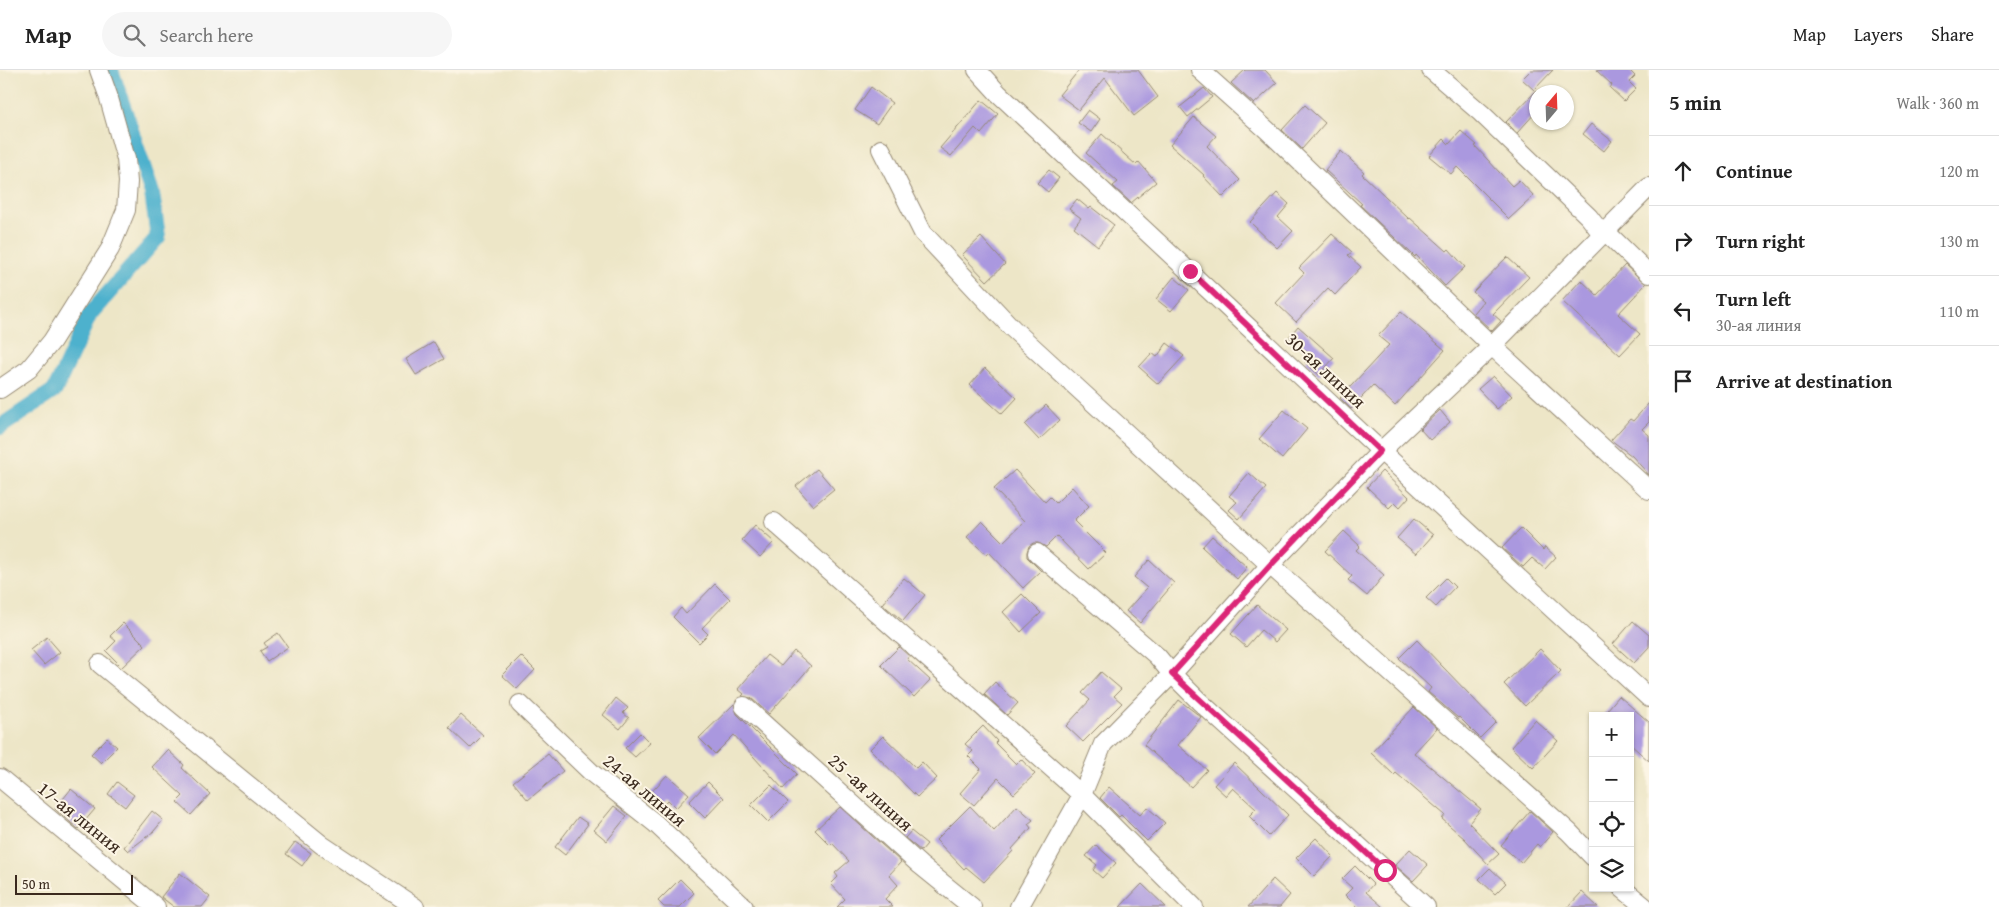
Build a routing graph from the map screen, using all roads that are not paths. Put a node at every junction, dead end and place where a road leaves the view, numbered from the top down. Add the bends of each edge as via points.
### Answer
1 (99, 70) edge
2 (977, 70) edge
3 (1200, 70) edge
4 (1431, 70) edge
5 (881, 149) dead end
6 (1649, 187) edge
7 (1603, 233) junction
8 (1649, 274) edge
9 (1492, 346) junction
10 (0, 389) edge
11 (1380, 451) junction
12 (1649, 490) edge
13 (774, 522) dead end
14 (1037, 553) dead end
15 (1270, 566) junction
16 (100, 664) dead end
17 (1172, 674) junction
18 (1649, 698) edge
19 (520, 704) dead end
20 (744, 706) dead end
21 (0, 778) edge
22 (1082, 795) junction
23 (1589, 853) edge
24 (1627, 892) edge
25 (156, 907) edge
26 (415, 907) edge
27 (744, 907) edge
28 (972, 907) edge
29 (1019, 907) edge
30 (1194, 907) edge
31 (1426, 907) edge
32 (1645, 907) edge

1 - 10 street via 126,159 126,210 110,249 52,341 29,369
2 - 11 street, 30-ая линия
3 - 9 street
4 - 7 street via 1481,113
5 - 15 street via 923,233 1012,328
6 - 7 street
7 - 8 street
7 - 9 street
9 - 11 street
9 - 12 street
11 - 15 street
11 - 18 street, 30-ая линия
13 - 22 street
14 - 17 street via 1157,656
15 - 17 street
15 - 23 street
16 - 26 street via 322,844
17 - 22 street via 1103,744
17 - 31 street
19 - 27 street, 24-ая линия via 593,774 656,824
20 - 28 street, 25 -ая линия via 920,865
21 - 25 street, 17-ая линия
22 - 29 street
22 - 30 street
24 - 32 street

